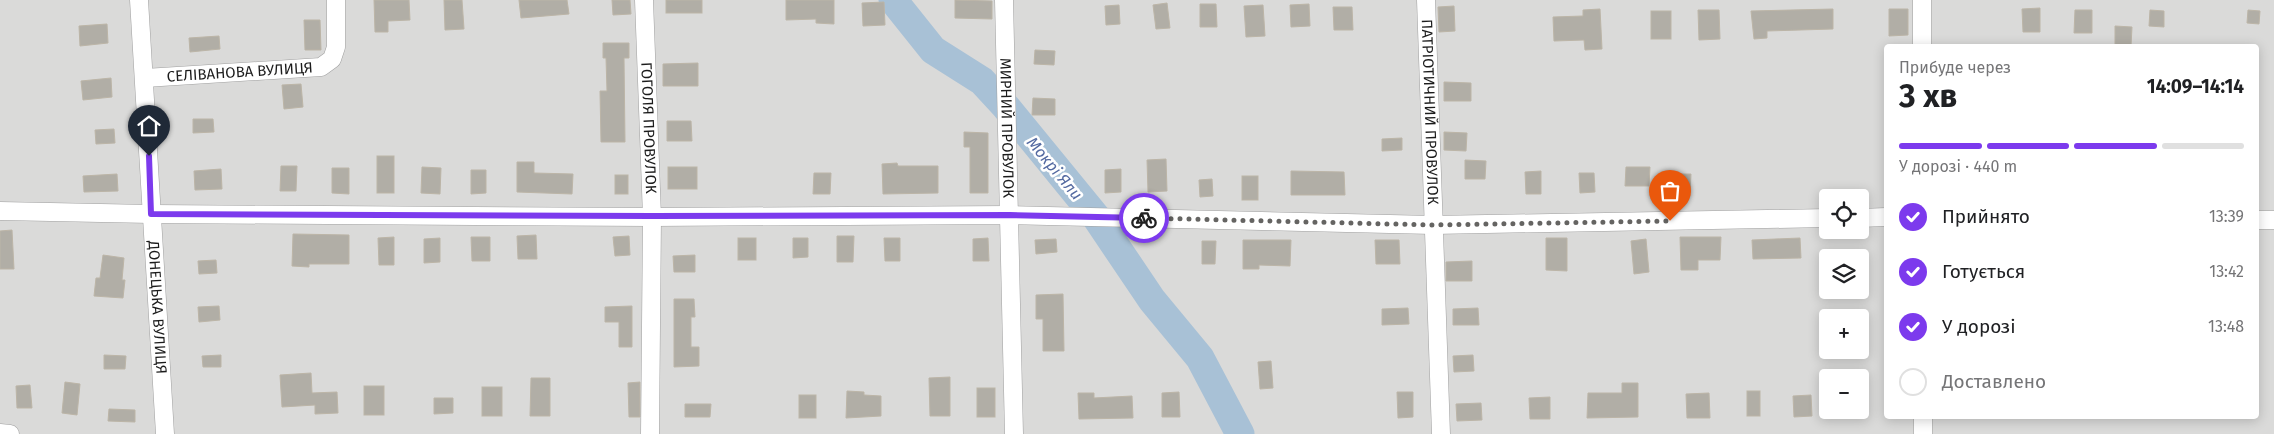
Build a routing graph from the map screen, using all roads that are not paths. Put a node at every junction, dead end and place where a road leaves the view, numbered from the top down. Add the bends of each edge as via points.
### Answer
1 (140, 0) edge
2 (336, 0) edge
3 (644, 0) edge
4 (1004, 0) edge
5 (1426, 0) edge
6 (1922, 0) edge
7 (1922, 44) edge
8 (145, 78) junction
9 (0, 211) edge
10 (151, 214) junction
11 (1010, 215) junction
12 (652, 216) junction
13 (1884, 217) edge
14 (1819, 218) edge
15 (1869, 218) edge
16 (2259, 220) edge
17 (2274, 220) edge
18 (1433, 225) junction
19 (1923, 419) edge
20 (0, 433) edge
21 (10, 434) edge
22 (164, 434) edge
23 (650, 434) edge
24 (1014, 434) edge
25 (1441, 434) edge
26 (1923, 434) edge

1 - 8 street, ДОНЕЦЬКА ВУЛИЦЯ
2 - 8 street, СЕЛІВАНОВА ВУЛИЦЯ via 336,47 332,59 321,66
3 - 12 street, ГОГОЛЯ ПРОВУЛОК
4 - 11 street, МИРНИЙ ПРОВУЛОК
5 - 18 street, ПАТРІОТИЧНИЙ ПРОВУЛОК
6 - 7 street
8 - 10 street, ДОНЕЦЬКА ВУЛИЦЯ
9 - 10 street
10 - 12 street
10 - 22 street, ДОНЕЦЬКА ВУЛИЦЯ
11 - 12 street
11 - 18 street
11 - 24 street, МИРНИЙ ПРОВУЛОК
12 - 23 street, ГОГОЛЯ ПРОВУЛОК
13 - 15 street
14 - 18 street
16 - 17 street
18 - 25 street, ПАТРІОТИЧНИЙ ПРОВУЛОК
19 - 26 street
20 - 21 street

